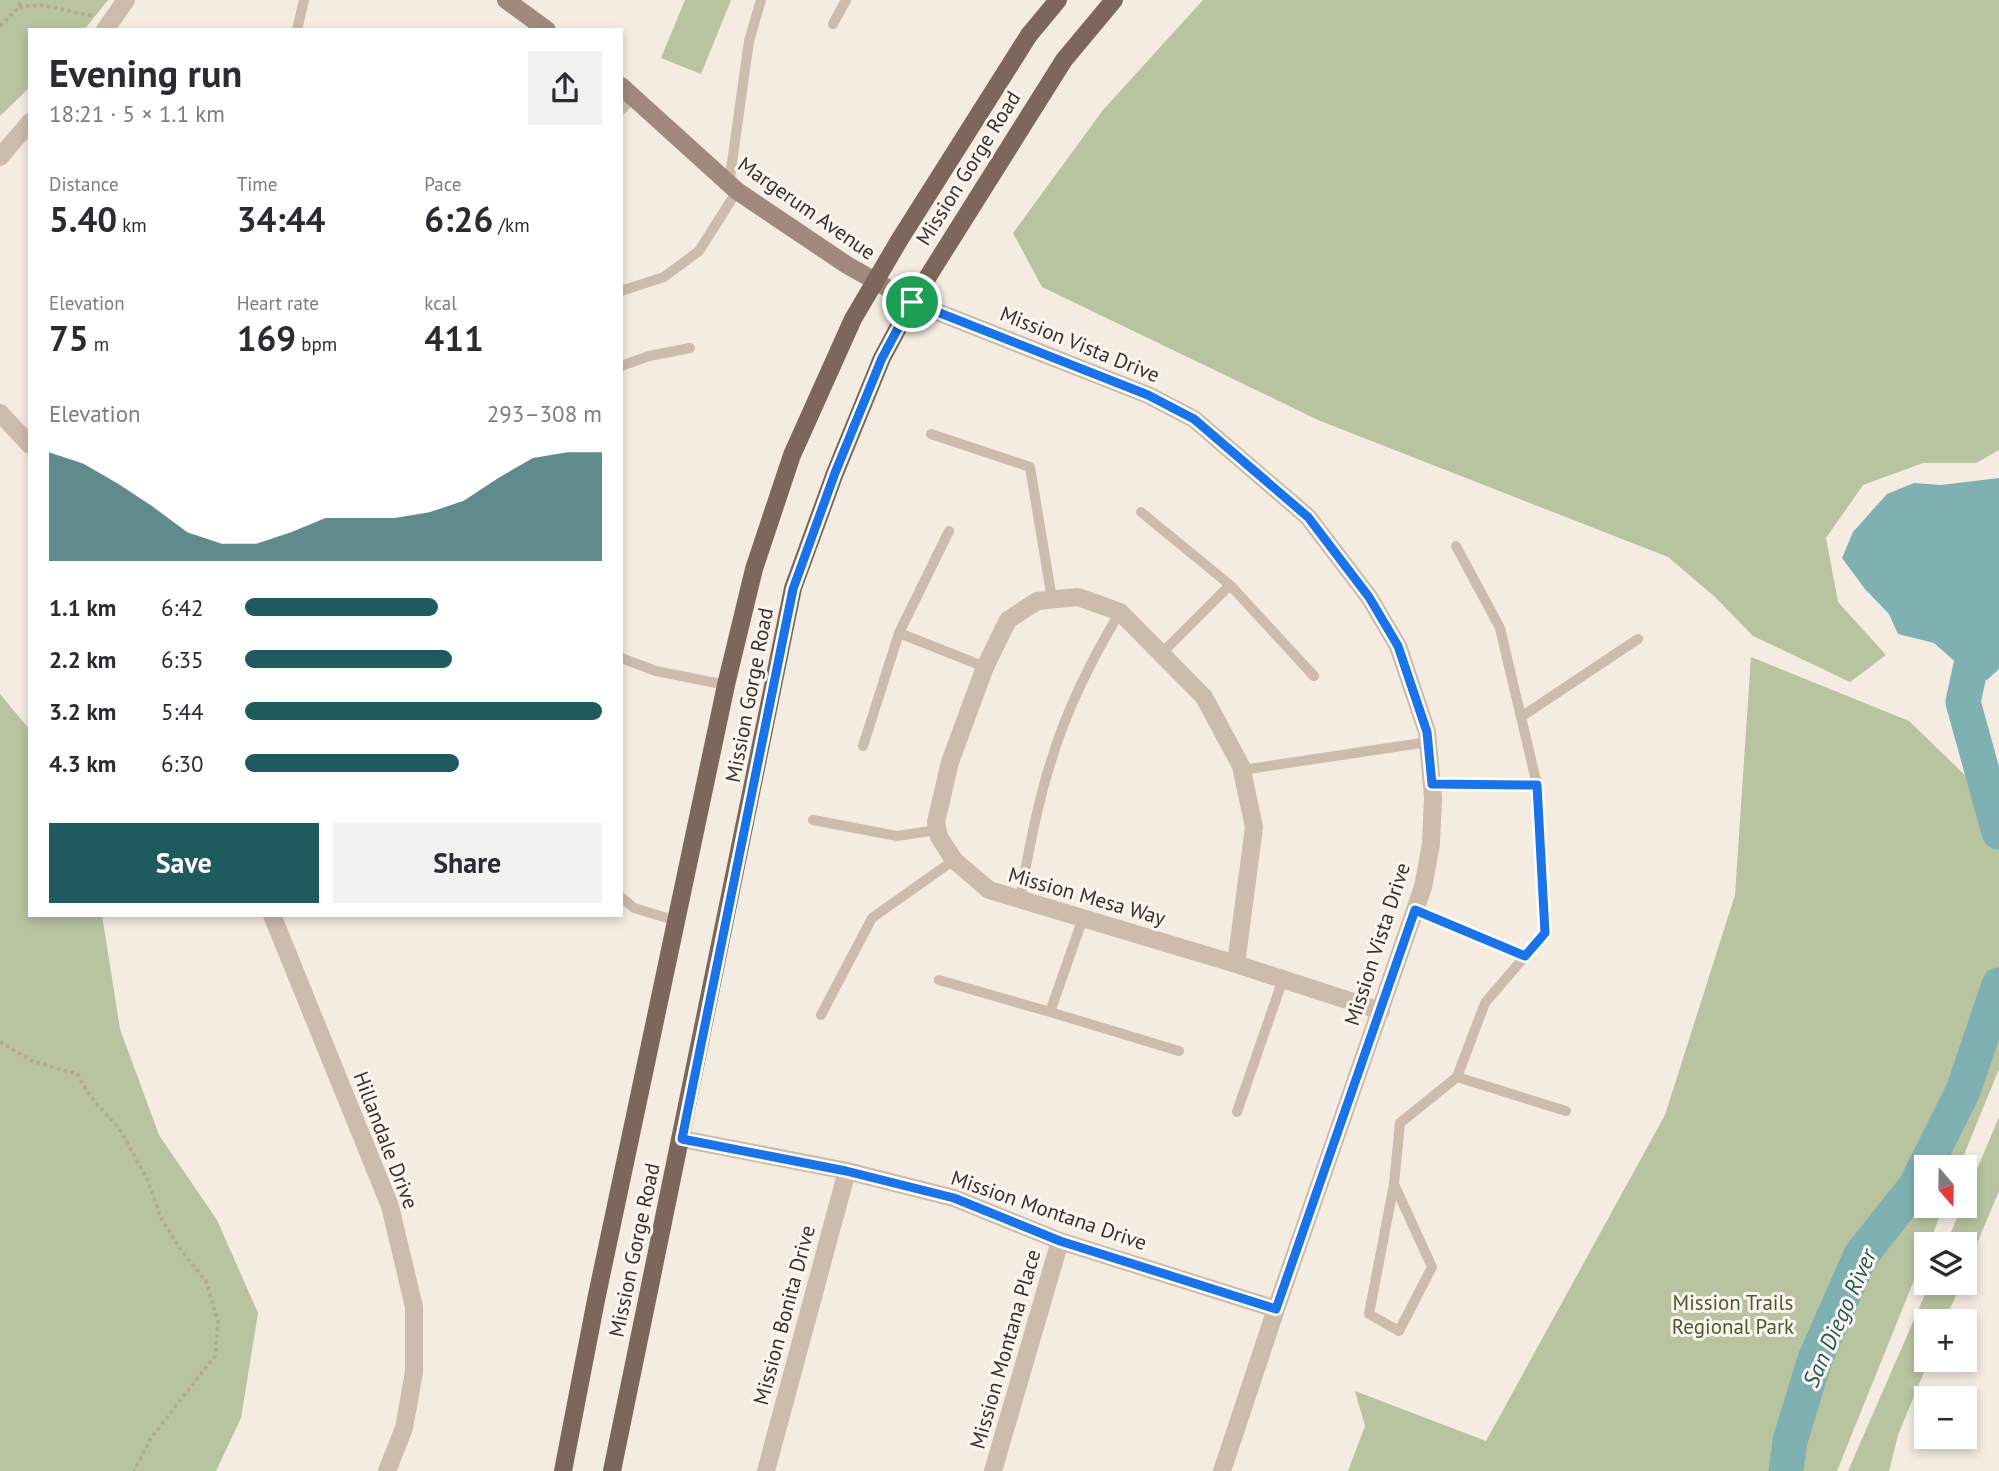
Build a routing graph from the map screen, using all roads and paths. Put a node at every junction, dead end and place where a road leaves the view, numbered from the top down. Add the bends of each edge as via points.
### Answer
1 (20, 0) edge
2 (126, 0) edge
3 (304, 0) edge
4 (506, 0) edge
5 (761, 0) edge
6 (846, 0) edge
7 (1058, 0) edge
8 (1114, 0) edge
9 (19, 7) junction
10 (833, 24) dead end
11 (0, 26) edge
12 (107, 26) edge
13 (297, 28) edge
14 (544, 28) edge
15 (625, 98) edge
16 (28, 124) edge
17 (0, 157) edge
18 (733, 187) junction
19 (875, 282) junction
20 (623, 290) edge
21 (912, 302) junction
22 (690, 348) dead end
23 (623, 365) edge
24 (0, 414) edge
25 (931, 434) dead end
26 (28, 443) edge
27 (1141, 512) dead end
28 (949, 531) dead end
29 (1456, 546) dead end
30 (1230, 585) junction
31 (1052, 599) junction
32 (1120, 612) junction
33 (899, 633) junction
34 (1638, 639) dead end
35 (1161, 654) junction
36 (623, 659) edge
37 (985, 667) junction
38 (1314, 676) dead end
39 (726, 685) junction
40 (1521, 717) junction
41 (1428, 742) junction
42 (863, 746) dead end
43 (1242, 771) junction
44 (1432, 784) junction
45 (1537, 785) junction
46 (813, 820) dead end
47 (937, 830) junction
48 (954, 860) junction
49 (623, 899) edge
50 (1020, 900) junction
51 (1415, 910) junction
52 (273, 917) edge
53 (1083, 918) junction
54 (677, 921) junction
55 (1525, 956) junction
56 (1237, 964) junction
57 (939, 979) dead end
58 (1283, 979) junction
59 (1381, 1011) junction
60 (1050, 1013) junction
61 (821, 1015) dead end
62 (0, 1042) edge
63 (1179, 1051) dead end
64 (1457, 1077) junction
65 (1566, 1111) dead end
66 (1237, 1112) dead end
67 (682, 1139) junction
68 (846, 1171) junction
69 (1394, 1184) junction
70 (1060, 1241) junction
71 (1276, 1309) junction
72 (134, 1471) edge
73 (387, 1471) edge
74 (563, 1471) edge
75 (612, 1471) edge
76 (766, 1471) edge
77 (993, 1471) edge
78 (1222, 1471) edge

1 - 9 path
2 - 12 street
3 - 13 lane
4 - 14 street
5 - 18 lane via 750,41
6 - 10 lane
7 - 19 main road, Mission Gorge Road via 1029,35
8 - 21 main road, Mission Gorge Road via 1064,60
9 - 11 path
9 - 12 path via 42,5 85,14
15 - 18 street, Margerum Avenue
16 - 17 street
18 - 19 street, Margerum Avenue
18 - 20 lane via 699,251 664,277
19 - 21 street, Margerum Avenue
19 - 39 main road, Mission Gorge Road via 853,319 792,455 754,569
21 - 41 street, Mission Vista Drive via 1148,395 1194,419 1234,451 1308,517 1369,597 1398,646
21 - 67 main road, Mission Gorge Road via 882,358 793,589
22 - 23 lane
24 - 26 street
25 - 31 lane via 1030,467
27 - 30 lane
28 - 33 lane
29 - 40 lane via 1500,628
30 - 35 lane
30 - 38 lane
31 - 32 street via 1079,597
31 - 37 street via 1037,601 1008,620
32 - 35 street
32 - 50 lane via 1095,654 1052,757
33 - 37 lane
33 - 42 lane
34 - 40 lane
35 - 43 street via 1204,697
36 - 39 lane via 656,671
37 - 47 street via 950,762
39 - 54 main road, Mission Gorge Road
40 - 45 lane
41 - 43 lane
41 - 44 street, Mission Vista Drive
43 - 56 street via 1254,827
44 - 45 lane
44 - 51 street, Mission Vista Drive via 1431,844
45 - 55 lane via 1545,933
46 - 47 lane via 897,836
47 - 48 street, Mission Mesa Way
48 - 50 street, Mission Mesa Way via 989,890
48 - 61 lane via 872,918
49 - 54 lane via 634,908
50 - 53 street, Mission Mesa Way
51 - 55 lane
51 - 59 street, Mission Vista Drive
52 - 73 street, Hillandale Drive via 390,1206 414,1307 414,1372 404,1428
53 - 56 street, Mission Mesa Way
53 - 60 lane
54 - 74 main road, Mission Gorge Road
55 - 64 lane via 1485,1003
56 - 58 street, Mission Mesa Way
57 - 60 lane
58 - 59 street, Mission Mesa Way
58 - 66 lane
59 - 71 street, Mission Vista Drive
60 - 63 lane
62 - 72 path via 32,1061 77,1074 121,1131 148,1181 161,1218 206,1281 218,1322 215,1356 151,1438
64 - 65 lane
64 - 69 lane via 1401,1124
67 - 68 street, Mission Montana Drive
67 - 75 main road, Mission Gorge Road
68 - 70 street, Mission Montana Drive via 954,1198
68 - 76 street, Mission Bonita Drive
69 - 69 lane via 1369,1314 1399,1331 1432,1267
70 - 71 street, Mission Montana Drive
70 - 77 street, Mission Montana Place
71 - 78 street, Mission Vista Drive

